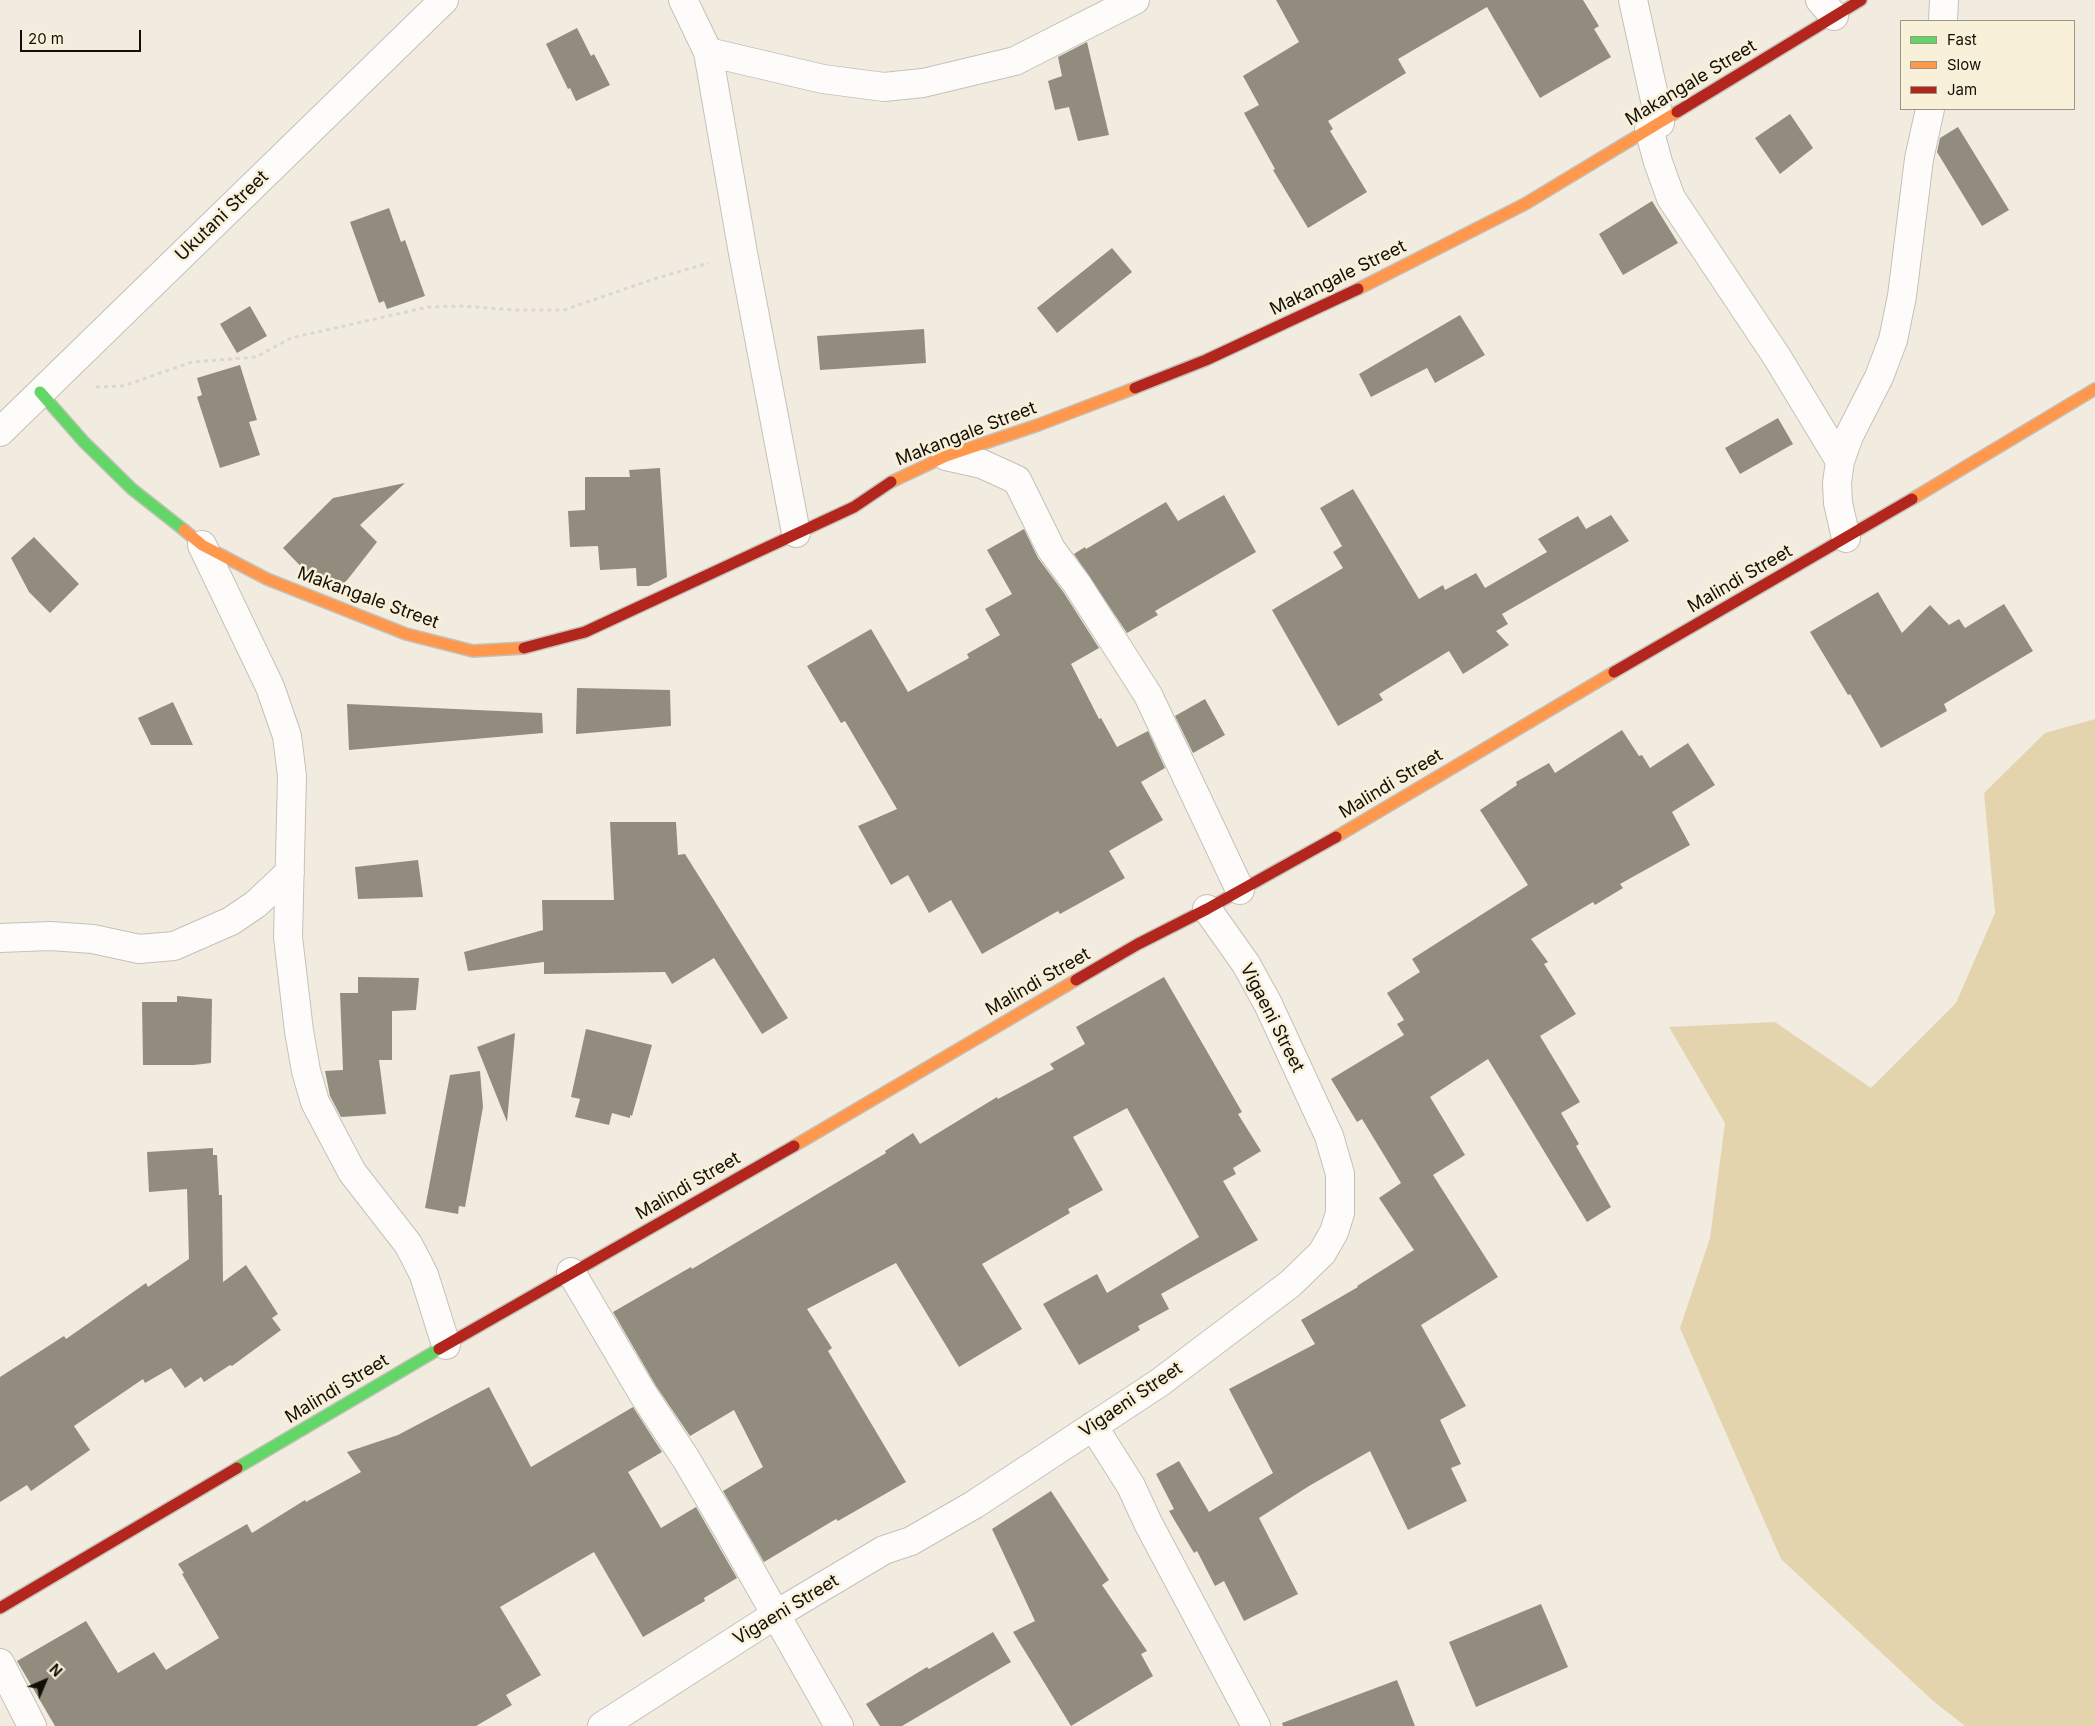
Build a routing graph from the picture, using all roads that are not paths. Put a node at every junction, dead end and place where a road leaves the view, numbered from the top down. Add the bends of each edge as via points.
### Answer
1 (444, 0) edge
2 (683, 0) edge
3 (1135, 0) edge
4 (1633, 0) edge
5 (1861, 0) edge
6 (1944, 0) edge
7 (1827, 8) edge
8 (1943, 20) edge
9 (708, 52) junction
10 (1930, 110) edge
11 (1655, 126) junction
12 (49, 384) junction
13 (2095, 388) edge
14 (0, 432) edge
15 (946, 456) junction
16 (1840, 461) junction
17 (796, 533) junction
18 (1846, 538) junction
19 (202, 546) junction
20 (290, 872) junction
21 (1240, 890) junction
22 (1207, 910) junction
23 (0, 938) edge
24 (571, 1272) junction
25 (446, 1345) junction
26 (1093, 1426) junction
27 (0, 1608) edge
28 (775, 1615) junction
29 (0, 1663) edge
30 (32, 1726) edge
31 (602, 1726) edge
32 (839, 1726) edge
33 (1256, 1726) edge

1 - 12 street, Ukutani Street
2 - 9 street
3 - 9 street via 1015,61 923,83 884,87 824,80
4 - 11 street
5 - 7 street, Makangale Street
6 - 8 street
7 - 11 street, Makangale Street
9 - 17 street via 742,253
10 - 16 street via 1919,159 1902,296 1893,340
11 - 15 street, Makangale Street via 1525,204 1365,286 1206,360 1038,425
11 - 16 street via 1658,162 1671,198 1772,349
12 - 14 street, Ukutani Street
12 - 19 street, Makangale Street via 84,442 132,489
13 - 18 street, Malindi Street
15 - 17 street, Makangale Street
15 - 21 street via 982,464 1018,480 1051,549 1148,695
16 - 18 street via 1838,503
17 - 19 street, Makangale Street via 585,632 527,648 473,651 406,634 267,579
18 - 21 street, Malindi Street
19 - 20 street via 250,642 287,736 292,776
20 - 23 street via 256,904 231,921 174,946 139,950 93,939 50,936
20 - 25 street via 288,937 299,1031 315,1102 352,1172 408,1244 424,1276
21 - 22 street, Malindi Street
22 - 24 street, Malindi Street via 1138,944
22 - 26 street, Vigaeni Street via 1246,964 1268,1004 1329,1136 1340,1174 1340,1213 1322,1253 1290,1284 1159,1383
24 - 25 street, Malindi Street
24 - 28 street via 710,1500
25 - 27 street, Malindi Street
26 - 28 street, Vigaeni Street via 975,1504 911,1541 884,1550
26 - 33 street via 1131,1486
28 - 31 street, Vigaeni Street
28 - 32 street
29 - 30 street

